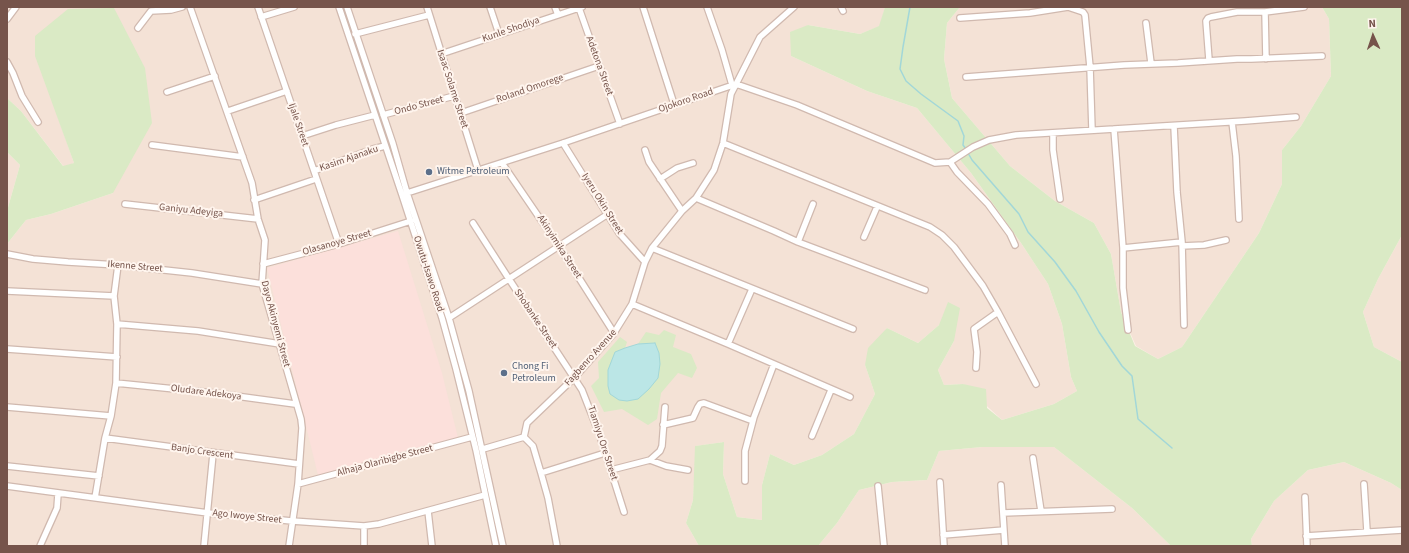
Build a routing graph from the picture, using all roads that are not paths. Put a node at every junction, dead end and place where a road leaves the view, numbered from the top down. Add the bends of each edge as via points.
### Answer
1 (16, 7) edge
2 (182, 7) edge
3 (190, 7) edge
4 (258, 7) edge
5 (294, 7) edge
6 (339, 7) edge
7 (347, 7) edge
8 (427, 7) edge
9 (490, 7) edge
10 (555, 7) edge
11 (643, 7) edge
12 (707, 7) edge
13 (794, 7) edge
14 (1068, 7) edge
15 (1304, 7) edge
16 (581, 8) edge
17 (1237, 10) edge
18 (1265, 12) junction
19 (558, 15) junction
20 (429, 16) junction
21 (261, 17) junction
22 (960, 18) dead end
23 (7, 19) edge
24 (1146, 23) dead end
25 (138, 28) dead end
26 (355, 34) junction
27 (499, 34) junction
28 (441, 54) junction
29 (1322, 56) dead end
30 (1266, 59) junction
31 (1209, 60) junction
32 (7, 62) edge
33 (1151, 63) junction
34 (599, 66) junction
35 (1090, 67) junction
36 (215, 76) junction
37 (966, 77) dead end
38 (734, 85) junction
39 (287, 91) junction
40 (167, 92) dead end
41 (454, 96) junction
42 (674, 104) junction
43 (228, 112) junction
44 (461, 113) junction
45 (375, 115) junction
46 (383, 116) junction
47 (1296, 117) dead end
48 (38, 122) dead end
49 (1232, 122) junction
50 (620, 124) junction
51 (1174, 126) junction
52 (1114, 129) junction
53 (1092, 130) junction
54 (1052, 133) junction
55 (302, 136) junction
56 (563, 143) junction
57 (723, 143) junction
58 (152, 145) dead end
59 (385, 146) junction
60 (645, 150) dead end
61 (243, 157) junction
62 (950, 162) junction
63 (502, 163) junction
64 (693, 163) dead end
65 (478, 170) junction
66 (314, 171) junction
67 (316, 179) junction
68 (660, 179) junction
69 (407, 193) junction
70 (696, 198) junction
71 (1060, 199) dead end
72 (254, 200) junction
73 (125, 204) dead end
74 (813, 204) dead end
75 (877, 207) junction
76 (682, 211) junction
77 (608, 214) junction
78 (258, 219) junction
79 (1239, 219) dead end
80 (411, 221) junction
81 (473, 223) dead end
82 (864, 237) dead end
83 (1226, 240) dead end
84 (798, 242) junction
85 (339, 244) junction
86 (1182, 244) junction
87 (558, 245) junction
88 (1015, 245) dead end
89 (652, 248) junction
90 (1123, 248) junction
91 (7, 254) edge
92 (645, 262) junction
93 (263, 264) junction
94 (118, 265) junction
95 (509, 279) junction
96 (262, 284) junction
97 (752, 289) junction
98 (925, 290) dead end
99 (7, 291) edge
100 (114, 296) junction
101 (632, 304) junction
102 (998, 312) junction
103 (449, 318) junction
104 (117, 324) junction
105 (1184, 325) dead end
106 (853, 329) dead end
107 (1128, 330) dead end
108 (614, 333) junction
109 (280, 344) junction
110 (728, 344) junction
111 (7, 349) edge
112 (117, 356) junction
113 (774, 364) junction
114 (976, 368) dead end
115 (575, 377) junction
116 (116, 383) junction
117 (1036, 384) dead end
118 (831, 390) junction
119 (850, 397) dead end
120 (295, 404) junction
121 (7, 407) edge
122 (665, 407) dead end
123 (111, 416) junction
124 (753, 421) junction
125 (663, 425) junction
126 (524, 436) junction
127 (812, 436) dead end
128 (472, 437) junction
129 (105, 438) junction
130 (483, 449) junction
131 (605, 453) junction
132 (213, 454) junction
133 (1033, 458) dead end
134 (650, 460) junction
135 (299, 464) junction
136 (7, 466) edge
137 (611, 470) junction
138 (688, 470) dead end
139 (541, 473) junction
140 (99, 476) junction
141 (745, 481) dead end
142 (940, 482) dead end
143 (298, 484) junction
144 (1364, 484) dead end
145 (1001, 485) dead end
146 (7, 486) edge
147 (878, 486) dead end
148 (58, 494) junction
149 (485, 495) junction
150 (1305, 497) dead end
151 (95, 498) junction
152 (1112, 509) dead end
153 (428, 511) junction
154 (1040, 511) junction
155 (624, 512) dead end
156 (208, 513) junction
157 (1002, 513) junction
158 (292, 521) junction
159 (364, 526) junction
160 (1004, 530) junction
161 (1402, 530) edge
162 (1367, 531) junction
163 (943, 535) junction
164 (1306, 536) junction
165 (40, 546) edge
166 (204, 546) edge
167 (290, 546) edge
168 (364, 546) edge
169 (432, 546) edge
170 (496, 546) edge
171 (503, 546) edge
172 (557, 546) edge
173 (884, 546) edge
174 (944, 546) edge
175 (1005, 546) edge
176 (1307, 546) edge

1 - 23 street
2 - 25 street via 151,11
3 - 36 street, Dayo Akinyemi Street
4 - 21 street, Ijale Street
5 - 21 street
6 - 45 street, Owutu-Isawo Road
7 - 26 street, Owutu-Isawo Road
8 - 20 street, Isaac Solame Street
9 - 27 street
10 - 19 street
11 - 42 street
12 - 38 street
13 - 38 street, Fagbenro Avenue via 760,37
14 - 22 street via 1030,13
14 - 35 street via 1085,15
15 - 18 street
16 - 19 street, Kunle Shodiya
16 - 34 street, Adetona Street
17 - 18 street
17 - 31 street via 1208,18 1206,21
18 - 30 street
19 - 27 street, Kunle Shodiya
20 - 26 street
20 - 28 street, Isaac Solame Street
21 - 39 street, Ijale Street
24 - 33 street
26 - 46 street, Owutu-Isawo Road
27 - 28 street, Kunle Shodiya
28 - 41 street, Isaac Solame Street
29 - 30 street
30 - 31 street
31 - 33 street
32 - 48 street via 22,96
33 - 35 street
34 - 44 street, Roland Omorege
34 - 50 street, Adetona Street
35 - 37 street
35 - 53 street
36 - 40 street
36 - 43 street, Dayo Akinyemi Street
38 - 42 street, Ojokoro Road
38 - 57 street, Fagbenro Avenue
38 - 62 street via 797,105 935,163
39 - 43 street
39 - 55 street, Ijale Street
41 - 44 street, Isaac Solame Street
41 - 46 street, Ondo Street
42 - 50 street, Ojokoro Road
43 - 61 street, Dayo Akinyemi Street
44 - 65 street, Isaac Solame Street
45 - 55 street
45 - 59 street, Owutu-Isawo Road
46 - 69 street, Owutu-Isawo Road
47 - 49 street
49 - 51 street
49 - 79 street
50 - 56 street, Ojokoro Road
51 - 52 street
51 - 86 street
52 - 53 street
52 - 90 street
53 - 54 street
54 - 62 street via 989,140
54 - 71 street
55 - 66 street, Ijale Street
56 - 63 street, Ojokoro Road
56 - 77 street, Iyeru Okin Street
57 - 70 street, Fagbenro Avenue via 714,170
57 - 75 street
58 - 61 street
59 - 66 street, Kasim Ajanaku
59 - 80 street, Owutu-Isawo Road
60 - 68 street
61 - 72 street, Dayo Akinyemi Street via 252,184
62 - 88 street via 988,204
63 - 65 street, Ojokoro Road
63 - 87 street, Akinyimika Street
64 - 68 street via 678,168
65 - 69 street, Ojokoro Road
66 - 67 street, Ijale Street
67 - 72 street
67 - 85 street, Ijale Street
68 - 76 street
69 - 103 street, Owutu-Isawo Road
70 - 76 street, Fagbenro Avenue
70 - 84 street
72 - 78 street, Dayo Akinyemi Street
73 - 78 street, Ganiyu Adeyiga
74 - 84 street
75 - 82 street
75 - 102 street via 930,227 942,235 975,275
76 - 89 street, Fagbenro Avenue
77 - 87 street, Shobanke Street
77 - 92 street, Iyeru Okin Street via 624,239
78 - 93 street, Dayo Akinyemi Street via 265,240
80 - 85 street, Olasanoye Street
80 - 128 street, Owutu-Isawo Road via 442,318
81 - 95 street, Shobanke Street
83 - 86 street via 1204,245
84 - 98 street
85 - 93 street, Olasanoye Street
86 - 90 street
86 - 105 street
87 - 95 street, Shobanke Street
87 - 108 street, Akinyimika Street
89 - 92 street, Fagbenro Avenue
89 - 97 street
90 - 107 street via 1123,288
91 - 94 street, Ikenne Street via 33,259
92 - 101 street, Fagbenro Avenue
93 - 96 street, Dayo Akinyemi Street
94 - 96 street, Ikenne Street
94 - 100 street
95 - 103 street, Shobanke Street
95 - 115 street, Shobanke Street
96 - 109 street, Dayo Akinyemi Street
97 - 106 street
97 - 110 street
99 - 100 street
100 - 104 street
101 - 108 street, Fagbenro Avenue
101 - 110 street
102 - 114 street via 974,329
102 - 117 street
103 - 130 street, Owutu-Isawo Road
104 - 109 street via 198,331
104 - 112 street
108 - 115 street, Fagbenro Avenue
109 - 120 street, Dayo Akinyemi Street
110 - 113 street
111 - 112 street
112 - 116 street
113 - 118 street
113 - 124 street
115 - 126 street, Fagbenro Avenue via 527,423
115 - 131 street, Tiamiyu Ore Street via 586,397
116 - 120 street, Oludare Adekoya
116 - 123 street
118 - 119 street
118 - 127 street
120 - 135 street, Dayo Akinyemi Street via 302,428
121 - 123 street
122 - 125 street
123 - 129 street
124 - 125 street via 704,403 700,404 693,418
124 - 141 street via 745,451
125 - 134 street via 662,446
126 - 130 street
126 - 139 street via 533,446
128 - 143 street, Alhaja Olaribigbe Street
128 - 149 street, Owutu-Isawo Road
129 - 132 street, Banjo Crescent
129 - 140 street
130 - 171 street, Owutu-Isawo Road
131 - 137 street, Tiamiyu Ore Street
131 - 139 street
132 - 135 street, Banjo Crescent
132 - 156 street
133 - 154 street
134 - 137 street
134 - 138 street
135 - 143 street, Dayo Akinyemi Street
136 - 140 street
137 - 155 street, Tiamiyu Ore Street
139 - 172 street
140 - 151 street
142 - 163 street
143 - 158 street, Dayo Akinyemi Street
144 - 162 street
145 - 157 street
146 - 148 street, Ago Iwoye Street
147 - 173 street
148 - 151 street, Ago Iwoye Street
148 - 165 street via 58,508
149 - 153 street, Ago Iwoye Street
149 - 170 street, Owutu-Isawo Road
150 - 164 street
151 - 156 street, Ago Iwoye Street
152 - 154 street
153 - 159 street, Ago Iwoye Street
153 - 169 street
154 - 157 street
156 - 158 street, Ago Iwoye Street
156 - 166 street
157 - 160 street
158 - 159 street, Ago Iwoye Street
158 - 167 street, Dayo Akinyemi Street
159 - 168 street
160 - 163 street
160 - 175 street
161 - 162 street
162 - 164 street
163 - 174 street
164 - 176 street

